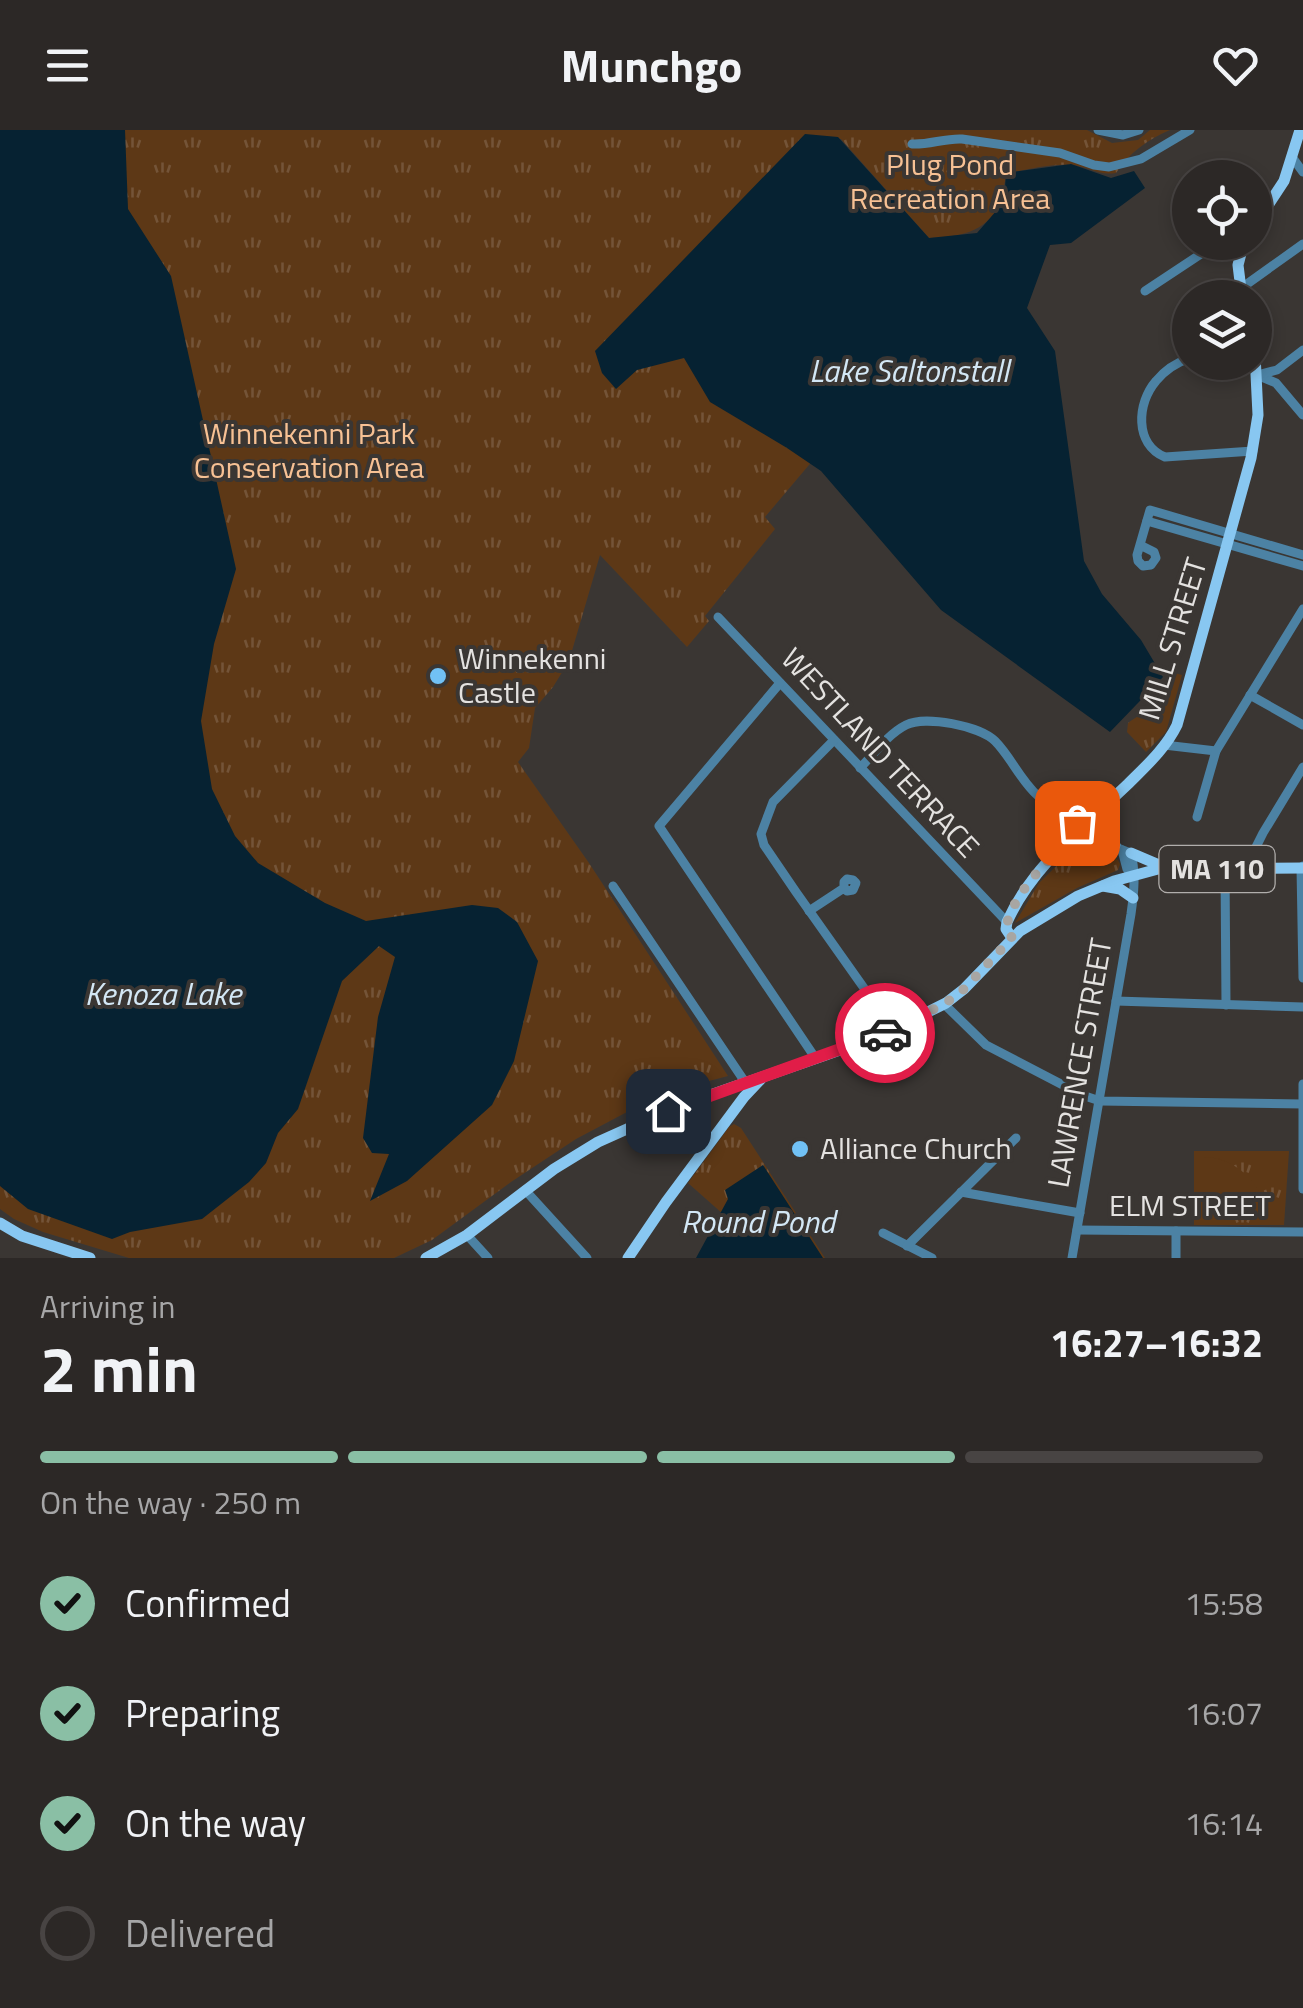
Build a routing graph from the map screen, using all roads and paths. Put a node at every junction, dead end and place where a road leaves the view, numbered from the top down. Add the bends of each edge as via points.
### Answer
1 (1098, 130) edge
2 (1139, 130) edge
3 (1190, 130) edge
4 (1300, 130) edge
5 (912, 144) dead end
6 (1292, 157) junction
7 (1303, 172) edge
8 (1272, 201) edge
9 (1303, 244) edge
10 (1192, 260) edge
11 (1257, 280) edge
12 (1145, 291) dead end
13 (1303, 350) edge
14 (1172, 368) edge
15 (1272, 371) edge
16 (1258, 380) edge
17 (1269, 380) edge
18 (1303, 416) edge
19 (1252, 451) junction
20 (1147, 521) junction
21 (1230, 539) junction
22 (1140, 545) dead end
23 (1303, 555) edge
24 (1303, 566) edge
25 (1303, 609) edge
26 (718, 616) dead end
27 (780, 684) junction
28 (1250, 695) junction
29 (1303, 725) edge
30 (834, 740) junction
31 (1164, 745) junction
32 (1216, 751) junction
33 (1303, 767) edge
34 (860, 768) junction
35 (1109, 802) junction
36 (1197, 818) dead end
37 (1083, 827) junction
38 (1123, 850) junction
39 (1302, 868) edge
40 (1168, 869) junction
41 (1225, 869) junction
42 (1245, 869) junction
43 (1132, 876) junction
44 (613, 886) dead end
45 (1103, 886) junction
46 (844, 888) dead end
47 (1133, 898) junction
48 (809, 911) junction
49 (1006, 922) junction
50 (1302, 937) edge
51 (1012, 938) junction
52 (1303, 978) edge
53 (1116, 1001) junction
54 (944, 1004) junction
55 (1226, 1004) junction
56 (1303, 1007) edge
57 (893, 1029) junction
58 (816, 1058) junction
59 (764, 1076) junction
60 (745, 1082) junction
61 (1303, 1084) edge
62 (1100, 1101) junction
63 (1303, 1104) edge
64 (1016, 1138) dead end
65 (1302, 1189) edge
66 (525, 1190) junction
67 (961, 1192) junction
68 (1080, 1214) junction
69 (0, 1223) edge
70 (1077, 1230) junction
71 (1176, 1231) junction
72 (1303, 1232) edge
73 (883, 1234) dead end
74 (467, 1235) junction
75 (906, 1246) junction
76 (90, 1258) edge
77 (426, 1258) edge
78 (488, 1258) edge
79 (586, 1258) edge
80 (628, 1258) edge
81 (932, 1258) edge
82 (1072, 1258) edge
83 (1176, 1258) edge

1 - 2 street
3 - 5 street via 1140,159 1110,167 962,139
4 - 6 main road
6 - 7 street
6 - 8 main road
9 - 11 street
10 - 12 street
13 - 15 street
14 - 19 street via 1143,407 1144,435 1156,453
16 - 19 main road, MILL STREET
17 - 18 street
19 - 21 main road, MILL STREET
20 - 21 street
20 - 21 street via 1150,510
20 - 22 street
21 - 23 street
21 - 24 street
21 - 31 main road, MILL STREET via 1181,712
25 - 28 street
26 - 27 street, WESTLAND TERRACE
27 - 30 street, WESTLAND TERRACE
27 - 58 street via 659,826
28 - 29 street
28 - 32 street
30 - 34 street, WESTLAND TERRACE
30 - 48 street via 774,802 761,834
31 - 32 street
31 - 35 main road, MILL STREET
32 - 36 street
33 - 42 street
34 - 37 street via 906,724 969,727 990,736 1036,795
34 - 49 street, WESTLAND TERRACE
35 - 37 main road, MILL STREET
35 - 38 main road via 1106,818
37 - 38 street
37 - 49 main road, MILL STREET via 1026,886
38 - 40 main road
38 - 43 street, LAWRENCE STREET
39 - 42 main road, MA 110
39 - 50 street
40 - 41 main road, MA 110
40 - 43 main road, MA 110
41 - 42 main road, MA 110
41 - 55 street
43 - 45 main road, MA 110
43 - 47 street, LAWRENCE STREET
44 - 60 street
45 - 47 main road
45 - 51 main road, MA 110
46 - 48 street
47 - 53 street, LAWRENCE STREET
48 - 57 street
49 - 51 main road
50 - 52 street
51 - 54 main road, MA 110
53 - 55 street
53 - 62 street, LAWRENCE STREET
54 - 57 main road, MA 110
54 - 62 street via 986,1044
55 - 56 street
57 - 58 main road, MA 110
58 - 59 main road, MA 110
59 - 60 main road, MA 110
59 - 80 main road
60 - 66 main road, MA 110 via 598,1142
61 - 63 street
62 - 63 street
62 - 68 street, LAWRENCE STREET
63 - 65 street
64 - 67 street
66 - 74 main road, MA 110
66 - 79 street
67 - 68 street
67 - 75 street
68 - 70 street, LAWRENCE STREET
69 - 76 main road
70 - 71 street, ELM STREET
70 - 82 street, LAWRENCE STREET
71 - 72 street, ELM STREET
71 - 83 street
73 - 75 street
74 - 77 main road, MA 110
74 - 78 street
75 - 81 street

